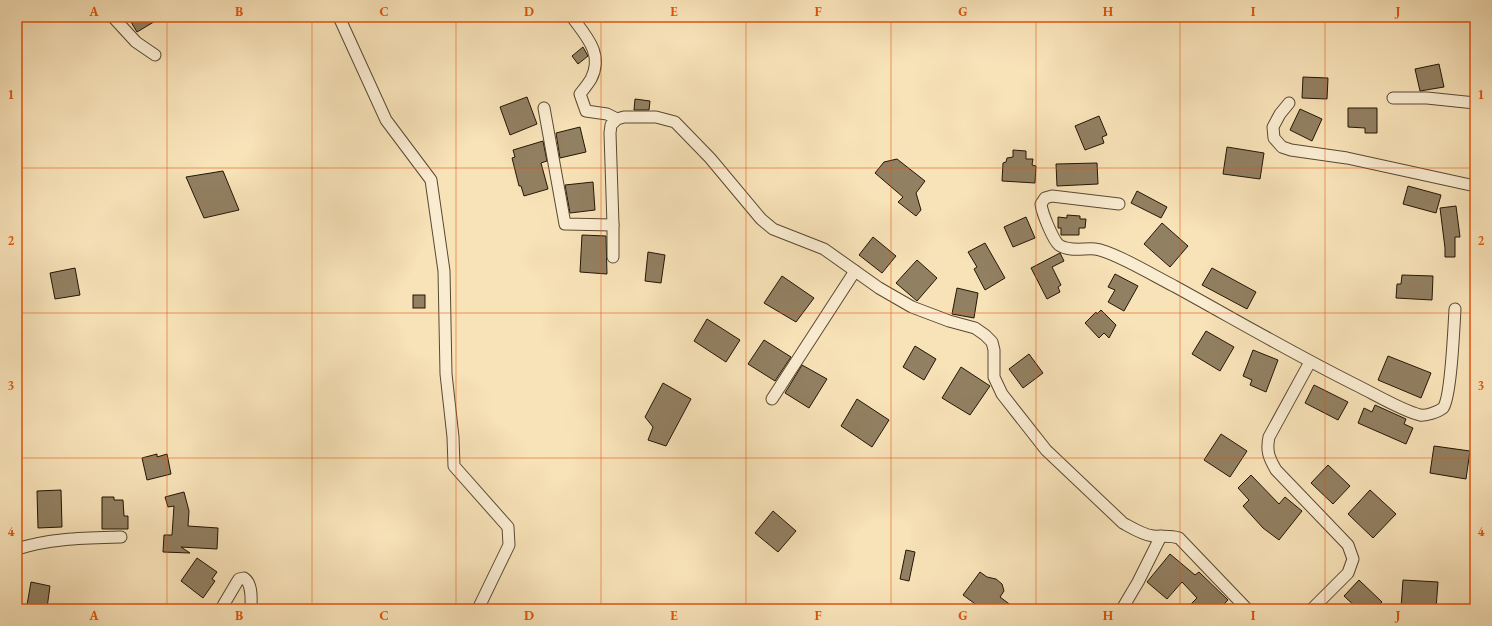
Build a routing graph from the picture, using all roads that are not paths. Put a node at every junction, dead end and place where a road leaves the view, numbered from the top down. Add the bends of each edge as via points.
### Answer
1 (113, 17) edge
2 (339, 17) edge
3 (572, 17) edge
4 (155, 56) dead end
5 (1393, 98) dead end
6 (1289, 103) dead end
7 (1475, 103) edge
8 (544, 108) dead end
9 (617, 119) junction
10 (1475, 186) edge
11 (1119, 204) dead end
12 (613, 225) junction
13 (613, 257) dead end
14 (855, 271) junction
15 (1455, 309) dead end
16 (1310, 362) junction
17 (772, 399) dead end
18 (1161, 536) junction
19 (121, 537) dead end
20 (17, 549) edge
21 (221, 609) edge
22 (251, 609) edge
23 (478, 609) edge
24 (1122, 609) edge
25 (1247, 609) edge
26 (1312, 609) edge

1 - 4 street via 136,42
2 - 23 street via 386,120 431,180 444,272 446,374 454,466 508,527 509,545
3 - 9 street via 591,42 597,61 592,78 580,94 586,111 607,114
5 - 7 street via 1427,98
6 - 10 street via 1273,127 1274,138 1282,146 1291,150 1353,160
8 - 12 street via 565,224
9 - 12 street via 611,125 610,133
9 - 14 street via 656,117 675,122 710,158 761,219 773,229 824,249
11 - 16 street via 1052,196 1045,198 1041,204 1056,241 1061,246 1071,249 1096,249 1118,258
12 - 13 street
14 - 17 street
14 - 18 street via 912,307 975,328 985,335 992,342 994,377 1002,394 1046,450 1123,523 1137,531
15 - 16 street via 1446,398 1443,407 1434,413 1421,415 1402,408
16 - 26 street via 1269,437 1267,446 1269,458 1276,470 1348,546 1353,558 1348,573
18 - 24 street
18 - 25 street via 1179,538
19 - 20 street via 46,542
21 - 22 street via 239,579 244,578 249,583

